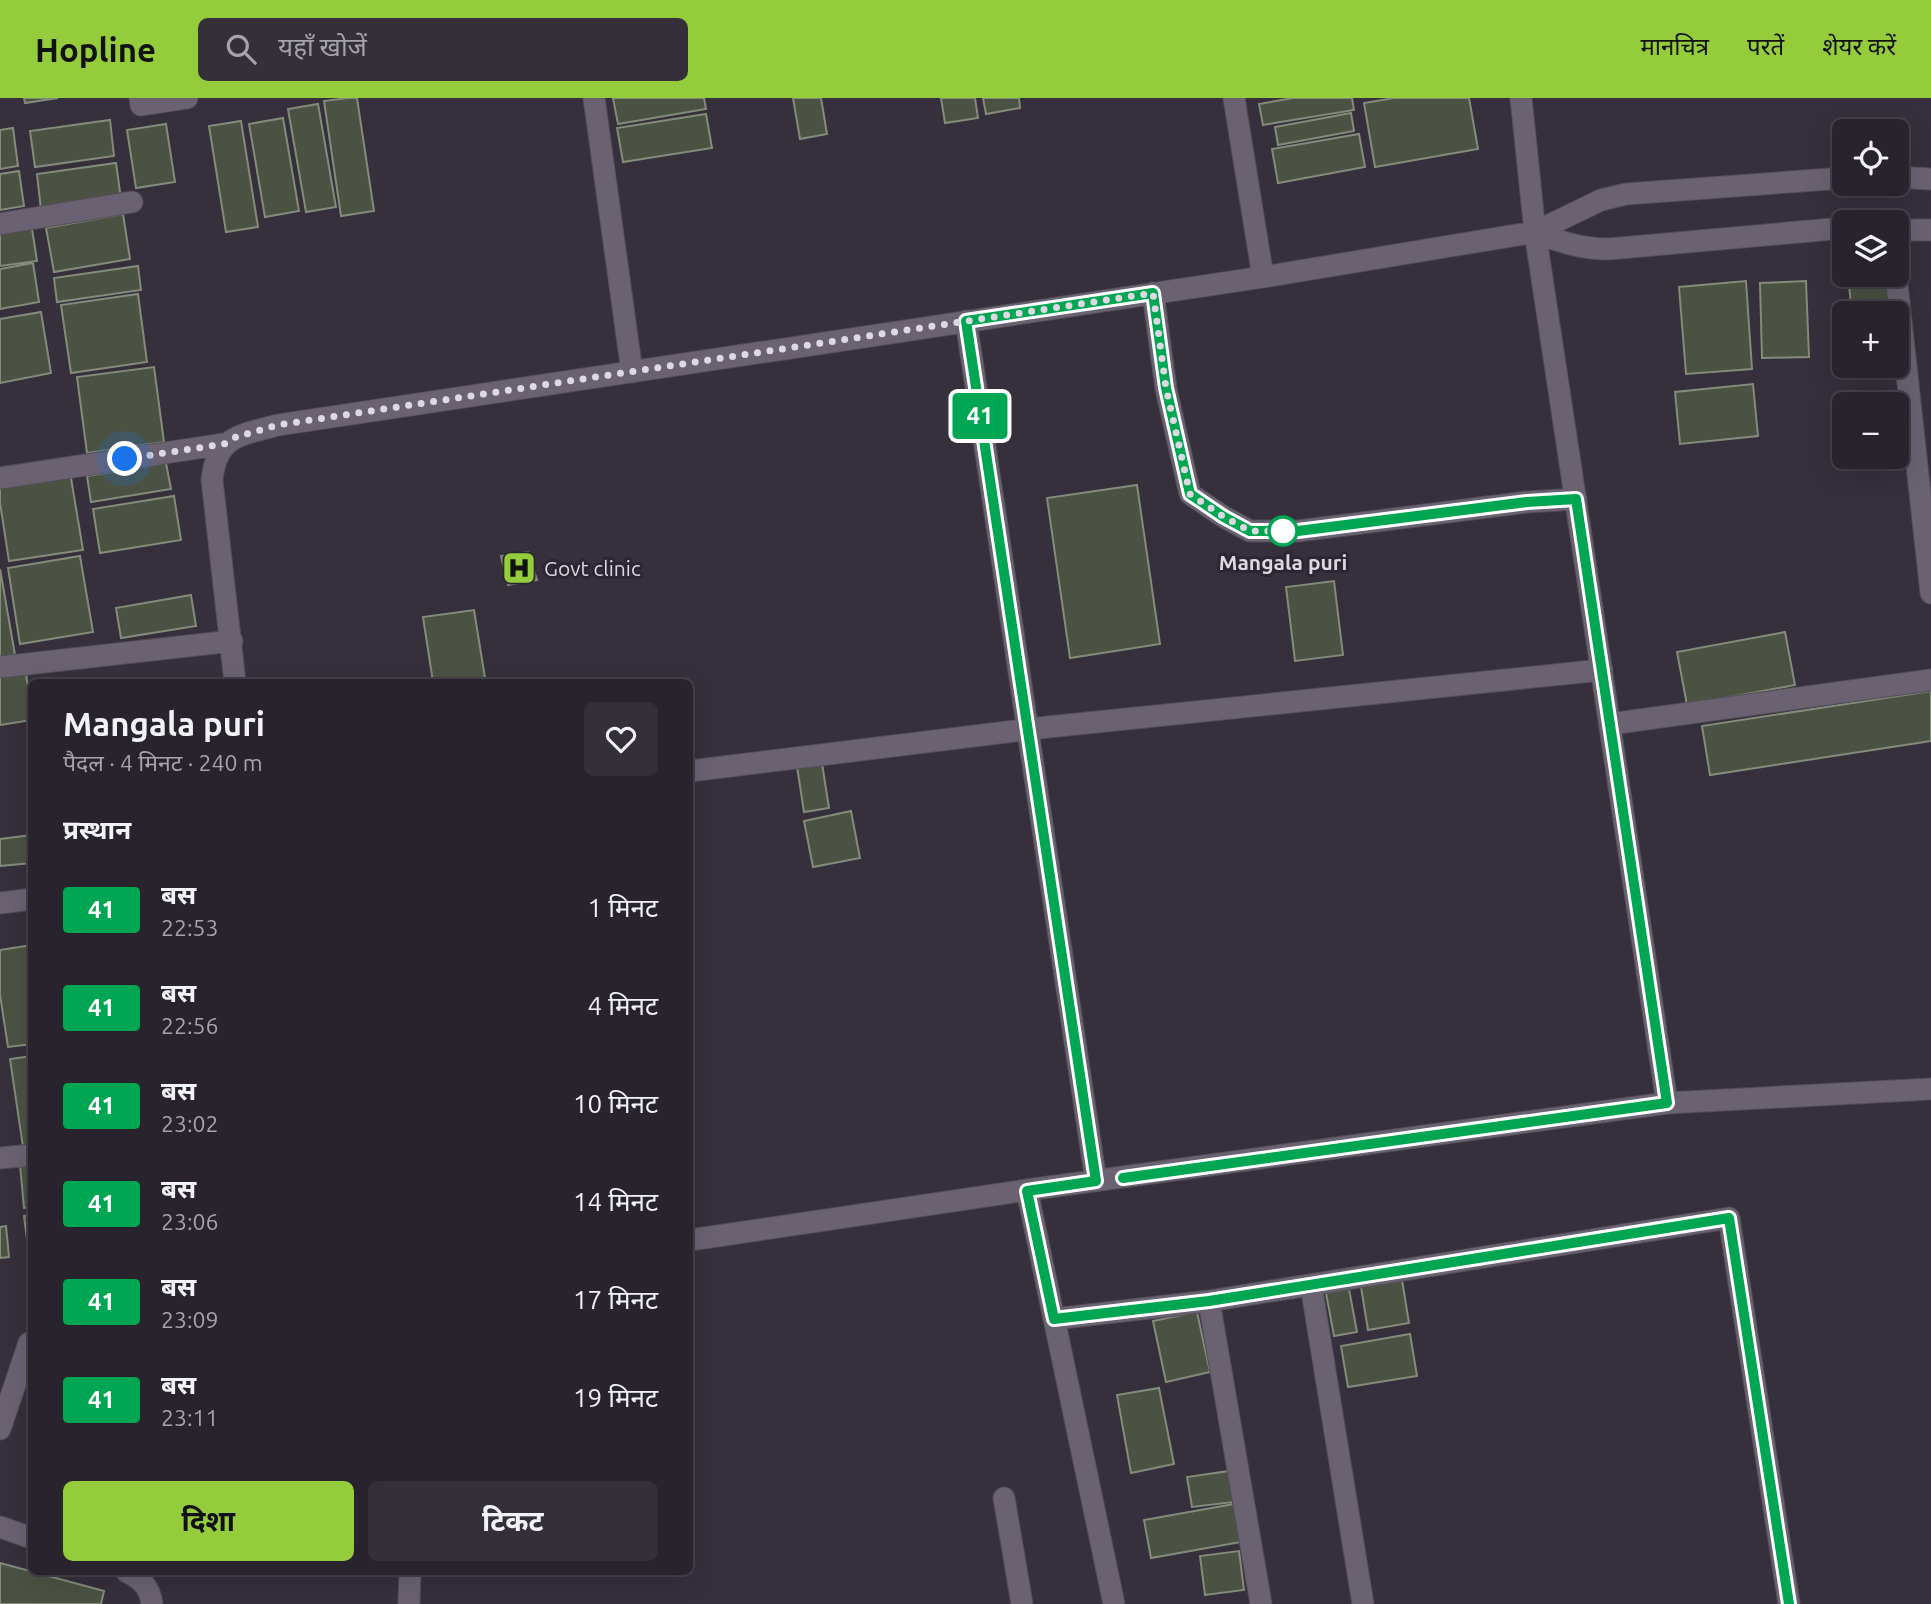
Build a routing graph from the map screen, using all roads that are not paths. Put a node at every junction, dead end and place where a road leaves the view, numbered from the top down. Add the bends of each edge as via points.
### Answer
1 (140, 98) edge
2 (187, 98) edge
3 (594, 98) edge
4 (1234, 98) edge
5 (1521, 98) edge
6 (1909, 178) edge
7 (1832, 179) edge
8 (1931, 179) edge
9 (132, 202) dead end
10 (0, 224) edge
11 (1832, 229) edge
12 (1909, 230) edge
13 (1931, 230) edge
14 (1535, 232) junction
15 (1263, 277) junction
16 (1897, 287) edge
17 (1153, 293) junction
18 (966, 321) junction
19 (632, 372) junction
20 (224, 444) junction
21 (0, 478) edge
22 (1576, 499) junction
23 (1931, 593) edge
24 (232, 641) junction
25 (0, 667) edge
26 (1602, 670) junction
27 (235, 679) edge
28 (1931, 680) edge
29 (1610, 724) junction
30 (1028, 730) junction
31 (693, 771) edge
32 (28, 900) edge
33 (0, 903) edge
34 (1931, 1089) edge
35 (1667, 1103) junction
36 (28, 1155) edge
37 (0, 1158) edge
38 (1096, 1181) junction
39 (1027, 1191) junction
40 (693, 1240) edge
41 (1311, 1285) junction
42 (1209, 1301) junction
43 (1054, 1319) junction
44 (28, 1346) edge
45 (0, 1429) edge
46 (1004, 1498) dead end
47 (0, 1527) edge
48 (28, 1537) edge
49 (132, 1575) edge
50 (410, 1575) edge
51 (152, 1604) edge
52 (409, 1604) edge
53 (1022, 1604) edge
54 (1114, 1604) edge
55 (1261, 1604) edge
56 (1363, 1604) edge
57 (1789, 1604) edge

1 - 2 street via 141,105
3 - 19 street
4 - 15 street
5 - 14 street
6 - 8 street
7 - 14 street via 1626,194 1601,200
9 - 10 street
11 - 14 street via 1609,249 1568,245
12 - 13 street
14 - 15 street
14 - 22 street
15 - 17 street
16 - 23 street
17 - 18 street
17 - 22 street via 1166,388 1190,494 1250,531 1298,531
18 - 19 street
18 - 30 street
19 - 20 street via 278,425
20 - 21 street
20 - 24 street via 212,480
22 - 26 street
24 - 25 street
24 - 27 street
26 - 29 street
26 - 30 street
28 - 29 street
29 - 35 street
30 - 31 street
30 - 38 street
32 - 33 street
34 - 35 street
35 - 38 street
36 - 37 street
38 - 39 street
39 - 40 street
39 - 43 street
41 - 42 street
41 - 56 street
41 - 57 street via 1729,1218
42 - 43 street
42 - 55 street
43 - 54 street
44 - 45 street
46 - 53 street
47 - 48 street
49 - 51 street via 145,1583
50 - 52 street

